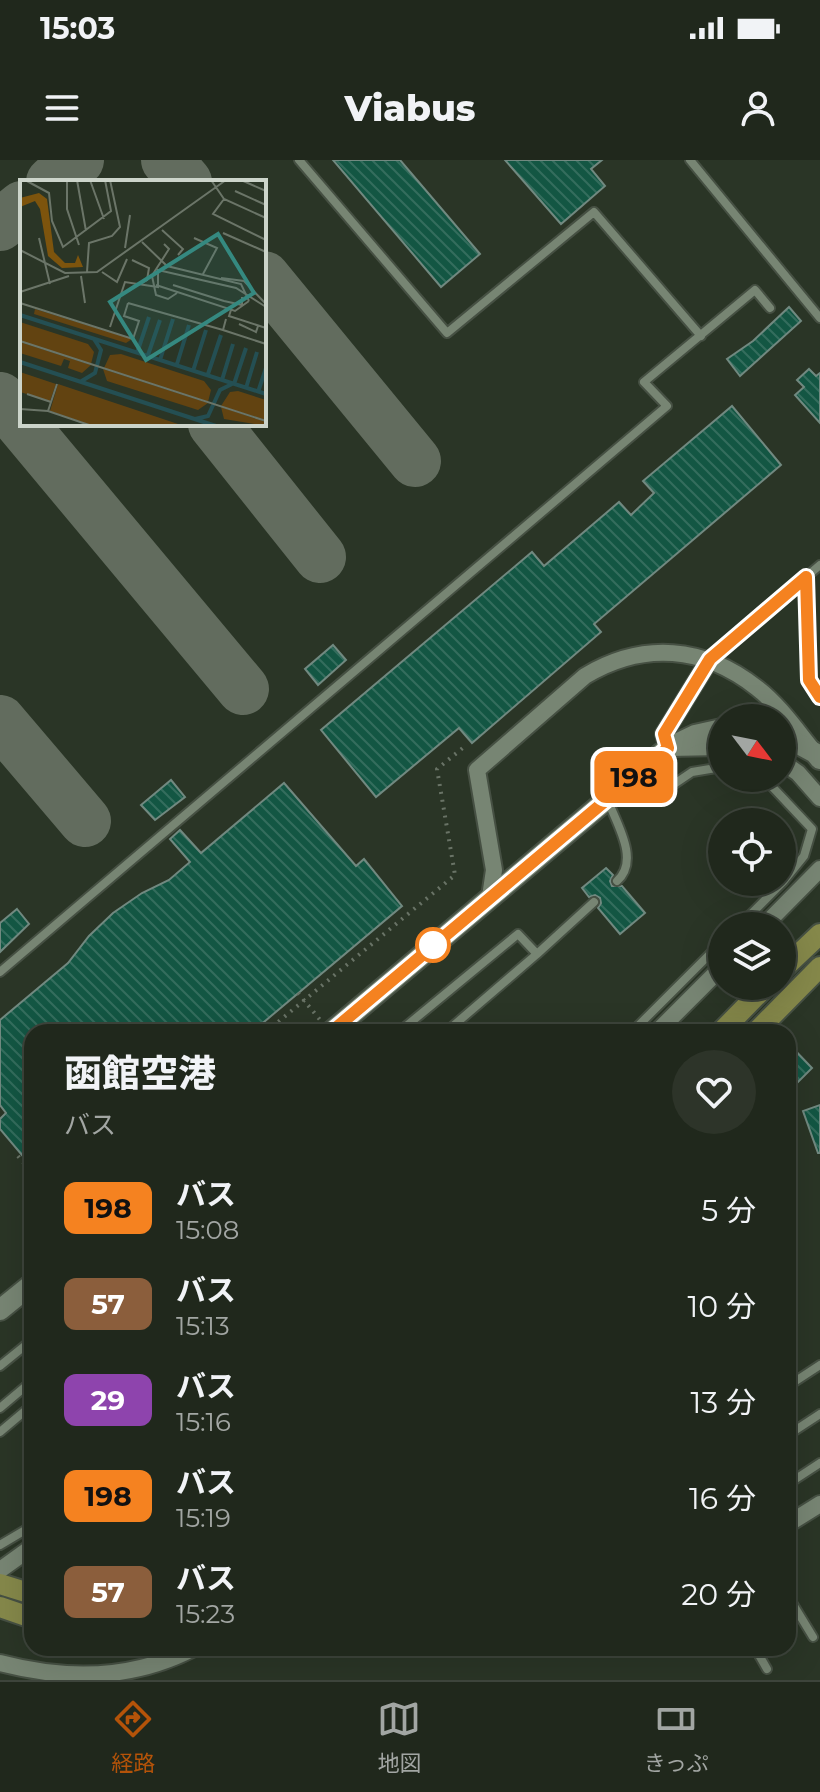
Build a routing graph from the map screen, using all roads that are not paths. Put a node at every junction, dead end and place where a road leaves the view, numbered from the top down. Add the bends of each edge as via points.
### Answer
1 (299, 160) edge
2 (690, 160) edge
3 (770, 308) dead end
4 (820, 318) edge
5 (701, 336) junction
6 (820, 565) edge
7 (806, 577) junction
8 (710, 659) junction
9 (820, 697) edge
10 (708, 732) edge
11 (796, 743) edge
12 (708, 747) edge
13 (668, 748) junction
14 (818, 756) edge
15 (708, 769) edge
16 (796, 772) edge
17 (777, 792) edge
18 (820, 798) edge
19 (652, 799) dead end
20 (608, 800) junction
21 (820, 869) edge
22 (617, 881) dead end
23 (490, 897) junction
24 (594, 902) dead end
25 (753, 912) edge
26 (778, 912) edge
27 (820, 934) edge
28 (537, 954) junction
29 (708, 956) edge
30 (796, 957) edge
31 (820, 967) edge
32 (0, 972) edge
33 (708, 981) edge
34 (752, 1000) edge
35 (340, 1024) edge
36 (409, 1024) edge
37 (455, 1024) edge
38 (640, 1024) edge
39 (665, 1024) edge
40 (729, 1024) edge
41 (764, 1024) edge
42 (24, 1290) edge
43 (0, 1310) edge
44 (24, 1346) edge
45 (820, 1365) edge
46 (0, 1366) edge
47 (796, 1381) edge
48 (24, 1388) edge
49 (0, 1408) edge
50 (24, 1412) edge
51 (820, 1414) edge
52 (796, 1430) edge
53 (0, 1432) edge
54 (820, 1463) edge
55 (796, 1479) edge
56 (820, 1504) edge
57 (796, 1519) edge
58 (24, 1531) edge
59 (0, 1545) edge
60 (24, 1553) edge
61 (0, 1570) edge
62 (0, 1584) edge
63 (24, 1592) edge
64 (0, 1607) edge
65 (796, 1609) edge
66 (24, 1615) edge
67 (813, 1637) dead end
68 (176, 1656) edge
69 (760, 1656) edge
70 (0, 1663) edge
71 (767, 1669) dead end

1 - 5 lane via 447,333 594,212
2 - 4 lane
3 - 5 lane via 755,290
5 - 32 lane via 644,382 667,406
6 - 7 lane
7 - 8 lane
7 - 9 lane via 809,680
8 - 13 street via 664,734
8 - 14 street via 758,688
8 - 23 street via 645,652 602,666 477,770 494,870
10 - 13 street
11 - 14 street
12 - 13 street
13 - 20 street
15 - 19 lane via 692,772
16 - 18 street
17 - 25 lane via 812,829 804,856
20 - 22 lane via 629,860
20 - 23 street
21 - 26 street
23 - 35 street
24 - 28 lane
27 - 30 main road
28 - 36 lane via 518,934
28 - 37 lane
29 - 38 lane
31 - 41 main road
33 - 39 street
34 - 40 main road
42 - 43 street
44 - 46 lane
45 - 47 lane
48 - 49 lane
50 - 53 lane
51 - 52 lane
54 - 55 lane
56 - 57 street
58 - 59 lane
60 - 61 street
62 - 63 main road
64 - 66 main road
65 - 67 lane
68 - 70 street via 103,1678 40,1675
69 - 71 lane

